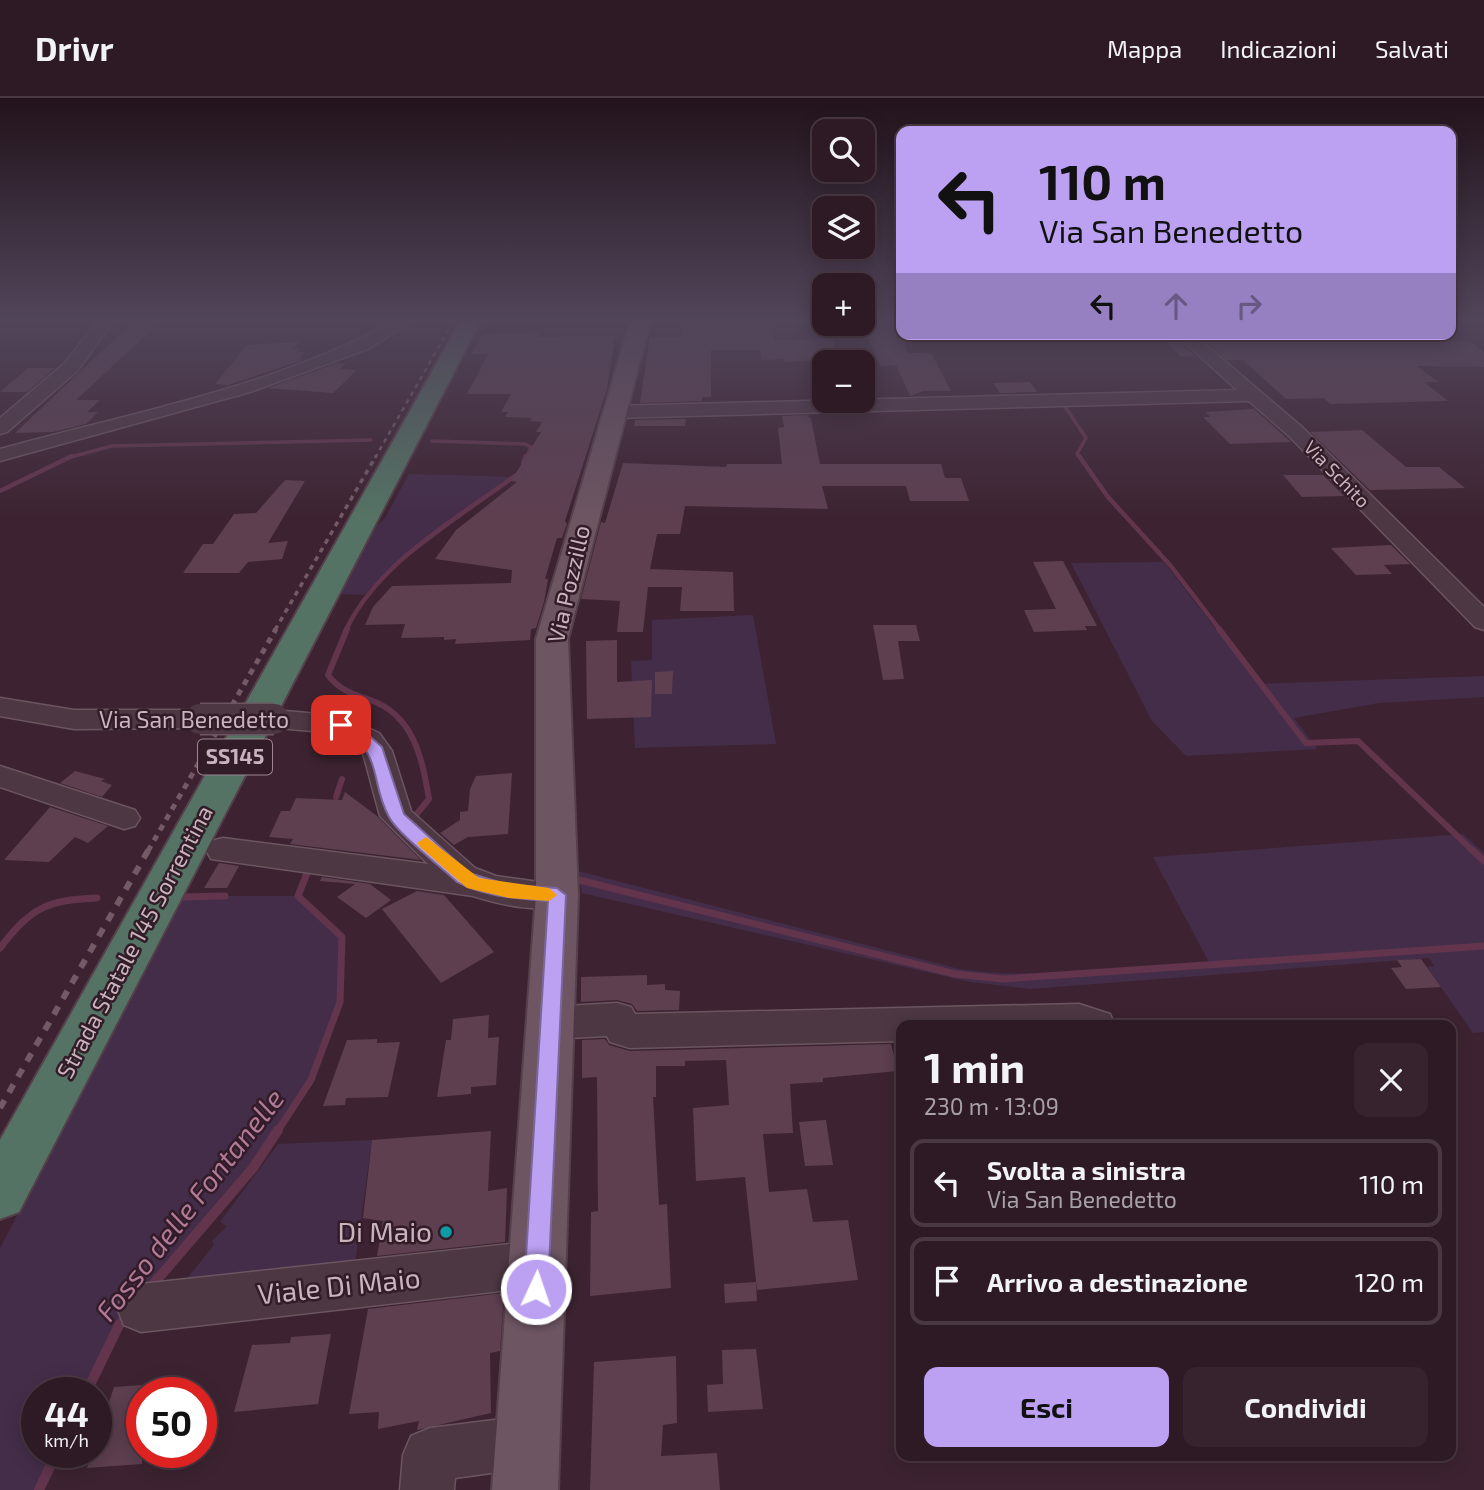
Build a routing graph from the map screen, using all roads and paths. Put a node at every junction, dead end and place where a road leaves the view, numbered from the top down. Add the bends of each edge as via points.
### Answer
1 (48, 387) edge
2 (247, 387) edge
3 (435, 387) edge
4 (620, 387) edge
5 (1244, 387) edge
6 (1253, 395) junction
7 (612, 412) junction
8 (0, 428) edge
9 (0, 455) edge
10 (1484, 622) edge
11 (0, 707) edge
12 (0, 776) edge
13 (124, 818) dead end
14 (223, 850) dead end
15 (474, 883) junction
16 (557, 895) junction
17 (550, 1023) junction
18 (896, 1024) edge
19 (0, 1193) edge
20 (537, 1264) junction
21 (141, 1308) dead end
22 (526, 1466) edge
23 (427, 1490) edge

1 - 8 street
2 - 9 street
3 - 19 highway, Strada Statale 145 Sorrentina / SS145
4 - 7 main road, Via Pozzillo
5 - 6 street, Via Schito
6 - 7 street
6 - 10 street, Via Schito via 1296,432
7 - 16 main road, Via Pozzillo via 552,639
11 - 15 street, Via San Benedetto, bridge via 60,719 274,719 341,725 368,740 377,751 396,816
12 - 13 street
14 - 15 street
15 - 16 street, Via San Benedetto
16 - 17 main road, Via Pozzillo
17 - 18 street via 617,1019 630,1031
17 - 20 main road, Via Pozzillo
20 - 21 street, Viale Di Maio
20 - 22 main road, Via Pozzillo
22 - 23 street via 430,1455

